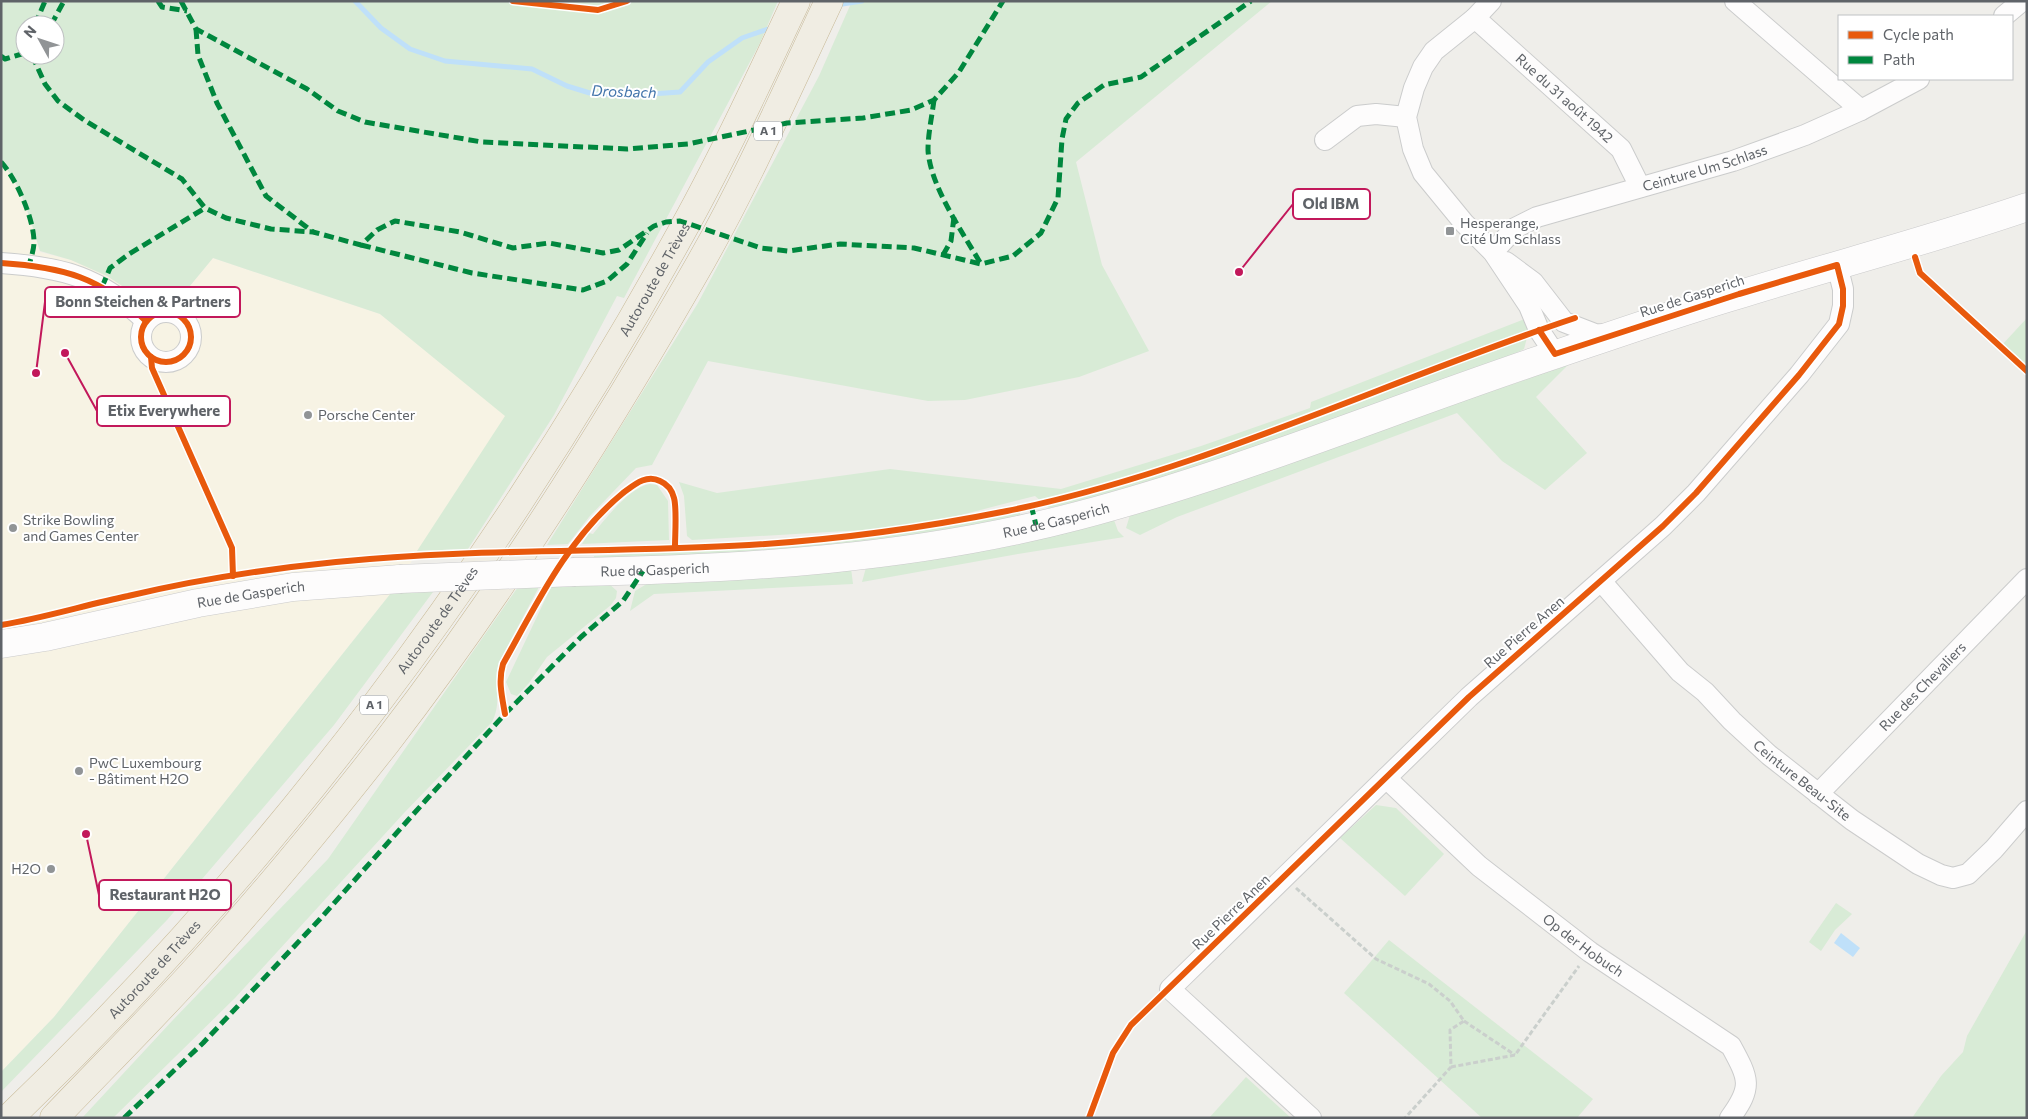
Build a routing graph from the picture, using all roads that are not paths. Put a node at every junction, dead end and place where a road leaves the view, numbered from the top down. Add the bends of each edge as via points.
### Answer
1 (796, 1) edge
2 (829, 1) edge
3 (1491, 1) edge
4 (1735, 1) edge
5 (2022, 1) edge
6 (2005, 15) edge
7 (1476, 18) junction
8 (1916, 80) edge
9 (1861, 110) junction
10 (1406, 117) junction
11 (1325, 140) dead end
12 (1640, 187) junction
13 (2026, 208) edge
14 (1493, 252) junction
15 (1, 263) edge
16 (1837, 265) junction
17 (146, 321) dead end
18 (1564, 322) junction
19 (1539, 330) junction
20 (1614, 335) junction
21 (1555, 354) junction
22 (1514, 368) junction
23 (2027, 579) edge
24 (1601, 581) junction
25 (45, 637) junction
26 (1, 644) edge
27 (1, 654) edge
28 (1386, 778) junction
29 (1818, 794) junction
30 (2027, 811) edge
31 (9, 1118) edge
32 (54, 1118) edge
33 (1311, 1118) edge
34 (1730, 1118) edge

1 - 31 highway, Autoroute de Trèves / A 1 via 676,244 558,444 456,596 362,722 244,868 90,1038
2 - 32 highway, A 1 via 703,258 584,458 483,610 388,740 320,825 199,966
3 - 7 street
4 - 9 street
5 - 6 street
7 - 10 street via 1434,51 1414,88
7 - 12 street, Rue du 31 août 1942 via 1621,149
8 - 9 street, Ceinture Um Schlass
9 - 12 street, Ceinture Um Schlass via 1733,161
10 - 11 street via 1357,116
10 - 14 street via 1412,149 1423,173
12 - 14 street, Ceinture Um Schlass via 1537,217 1515,228
13 - 16 main road, Rue de Gasperich
14 - 18 street via 1533,282
14 - 19 street via 1529,306
15 - 17 street via 67,271 126,302
16 - 20 main road, Rue de Gasperich
16 - 24 street, Rue Pierre Anen via 1843,289 1839,324 1696,493
18 - 20 street via 1595,334
18 - 21 street
19 - 21 street
19 - 22 street via 1530,351
20 - 21 main road, Rue de Gasperich
21 - 22 main road, Rue de Gasperich
22 - 25 main road, Rue de Gasperich, bridge via 1203,479 1078,516 932,546 756,566 400,579 294,587 198,603
23 - 29 street, Rue des Chevaliers
24 - 28 street, Rue Pierre Anen via 1469,697
24 - 29 street, Ceinture Beau-Site via 1680,672 1769,755
25 - 26 main road, Rue de Gasperich
25 - 27 main road, Rue de Gasperich
28 - 33 street, Rue Pierre Anen via 1170,989
28 - 34 street, Op der Hobuch via 1479,866 1582,946 1731,1046 1744,1069 1746,1083 1744,1099
29 - 30 street, Ceinture Beau-Site via 1879,840 1918,864 1953,878 1968,874

